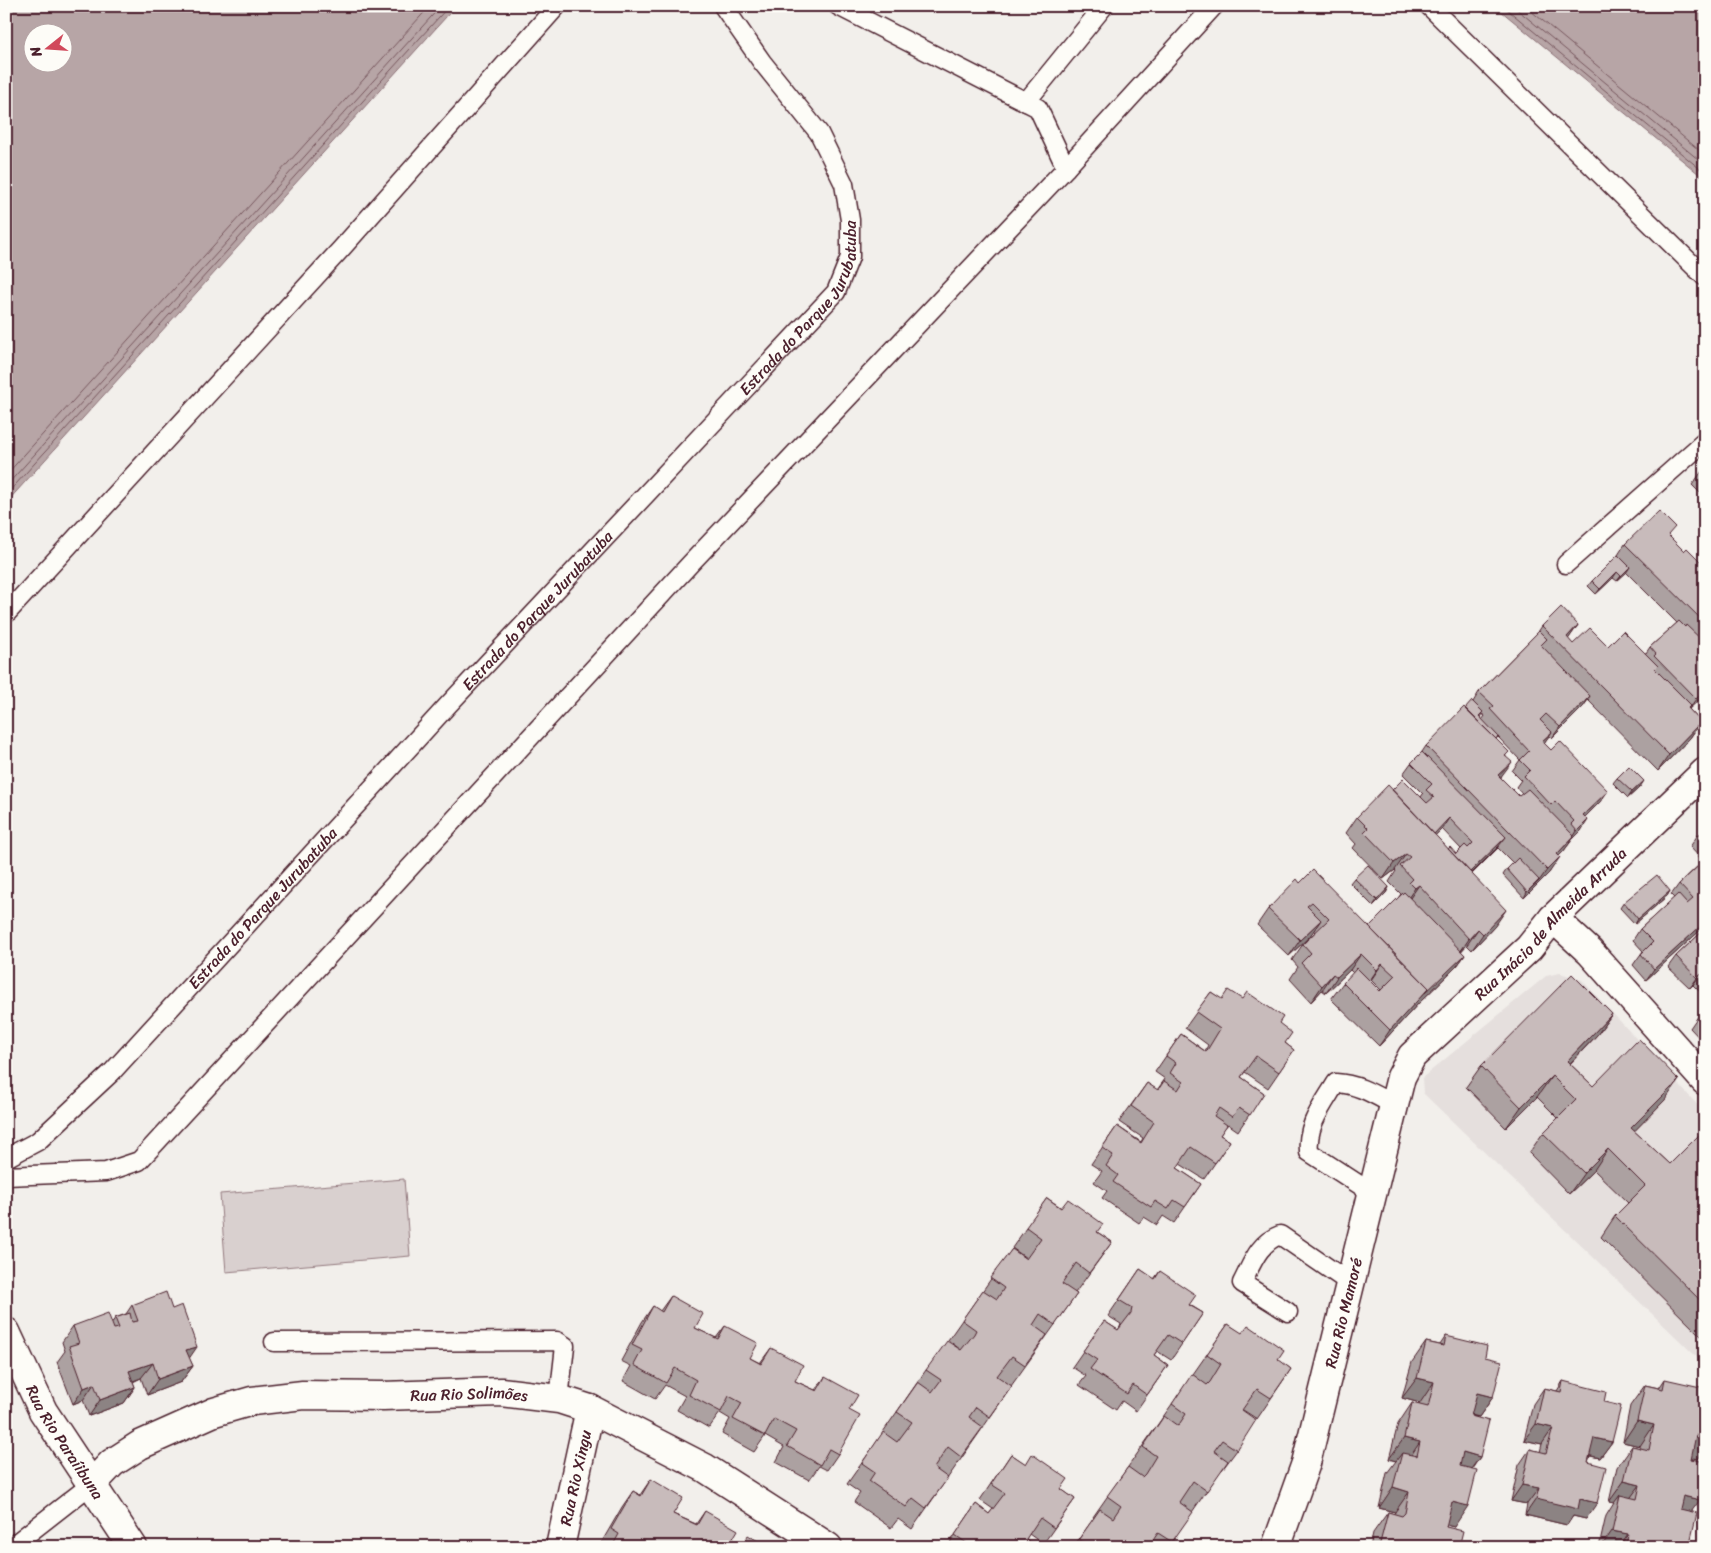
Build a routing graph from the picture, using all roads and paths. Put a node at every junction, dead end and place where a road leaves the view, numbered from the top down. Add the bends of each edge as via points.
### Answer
1 (557, 6) edge
2 (723, 6) edge
3 (838, 6) edge
4 (1104, 6) edge
5 (1214, 6) edge
6 (1429, 6) edge
7 (1026, 102) junction
8 (1066, 168) junction
9 (1705, 277) edge
10 (1705, 441) edge
11 (1566, 564) dead end
12 (6, 614) edge
13 (1705, 772) edge
14 (1552, 918) junction
15 (1400, 1077) joint
16 (1705, 1081) edge
17 (1394, 1105) junction
18 (6, 1158) edge
19 (6, 1176) edge
20 (1372, 1193) junction
21 (1350, 1283) junction
22 (1288, 1312) dead end
23 (6, 1332) edge
24 (274, 1342) dead end
25 (559, 1399) junction
26 (590, 1409) junction
27 (93, 1483) junction
28 (11, 1547) edge
29 (133, 1547) edge
30 (560, 1547) edge
31 (828, 1547) edge
32 (1276, 1547) edge

1 - 12 lane via 341,249
2 - 18 lane, Estrada do Parque Jurubatuba via 762,62 819,133 844,184 850,220 850,257 836,292 449,704 112,1072 38,1141
3 - 7 lane
4 - 7 lane
5 - 8 lane
6 - 9 lane
7 - 8 lane via 1038,108
8 - 19 lane via 691,563 139,1161 106,1172
10 - 11 lane
13 - 14 street, Rua Inácio de Almeida Arruda
14 - 15 street, Rua Inácio de Almeida Arruda via 1528,948 1412,1056
14 - 16 street via 1590,952
15 - 17 street, Rua Rio Mamoré
17 - 20 street, Rua Rio Mamoré
17 - 20 lane via 1366,1090 1336,1083 1310,1126 1309,1152
20 - 21 street, Rua Rio Mamoré
21 - 22 lane via 1280,1235 1269,1239 1260,1248 1242,1283
21 - 32 street, Rua Rio Mamoré via 1306,1463
23 - 27 street, Rua Rio Paraíibuna via 44,1411
24 - 25 lane via 557,1341 564,1346
25 - 26 street, Rua Rio Solimões
25 - 27 street, Rua Rio Solimões via 501,1392 303,1395 252,1401 214,1412 140,1445 112,1463
26 - 30 street, Rua Rio Xingu
26 - 31 street, Rua Rio Solimões via 705,1468
27 - 28 lane
27 - 29 street, Rua Rio Paraíibuna

